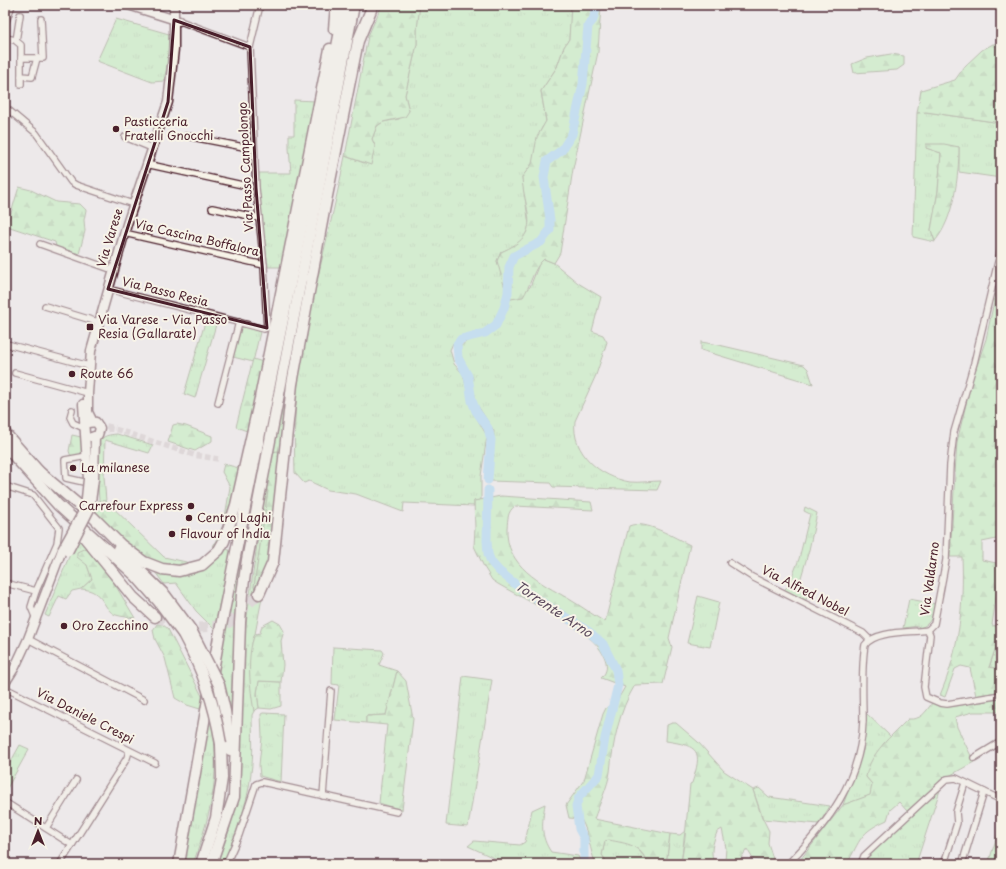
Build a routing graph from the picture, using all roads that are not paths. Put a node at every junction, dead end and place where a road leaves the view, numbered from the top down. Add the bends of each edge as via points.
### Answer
1 (12, 5) edge
2 (128, 5) edge
3 (174, 5) edge
4 (179, 5) edge
5 (260, 5) edge
6 (336, 5) edge
7 (345, 5) edge
8 (354, 5) edge
9 (373, 5) edge
10 (20, 15) dead end
11 (41, 19) dead end
12 (177, 20) junction
13 (5, 24) edge
14 (5, 38) edge
15 (16, 40) junction
16 (250, 47) junction
17 (21, 58) junction
18 (38, 58) junction
19 (21, 76) junction
20 (21, 84) dead end
21 (5, 106) edge
22 (187, 136) dead end
23 (125, 137) dead end
24 (152, 148) junction
25 (254, 149) junction
26 (146, 164) junction
27 (247, 186) dead end
28 (133, 204) junction
29 (212, 208) dead end
30 (259, 218) junction
31 (124, 233) junction
32 (40, 244) dead end
33 (1001, 249) edge
34 (264, 265) junction
35 (113, 270) junction
36 (108, 289) junction
37 (45, 306) dead end
38 (98, 322) junction
39 (239, 322) junction
40 (267, 328) joint
41 (7, 344) dead end
42 (89, 366) junction
43 (15, 372) dead end
44 (88, 393) junction
45 (218, 403) dead end
46 (72, 410) dead end
47 (93, 422) junction
48 (85, 430) junction
49 (5, 433) edge
50 (96, 436) junction
51 (5, 446) edge
52 (87, 456) junction
53 (37, 470) junction
54 (90, 480) junction
55 (5, 486) edge
56 (58, 505) junction
57 (730, 563) dead end
58 (5, 583) edge
59 (36, 591) junction
60 (259, 594) tunnel mouth
61 (155, 617) tunnel mouth
62 (36, 619) junction
63 (928, 630) junction
64 (187, 632) junction
65 (28, 639) junction
66 (869, 639) junction
67 (5, 683) edge
68 (5, 688) edge
69 (331, 691) dead end
70 (1001, 695) edge
71 (144, 700) dead end
72 (1001, 746) edge
73 (129, 751) junction
74 (974, 758) dead end
75 (155, 763) dead end
76 (76, 780) dead end
77 (965, 783) junction
78 (984, 792) junction
79 (323, 796) junction
80 (1001, 800) edge
81 (5, 802) edge
82 (397, 812) dead end
83 (226, 820) junction
84 (46, 828) junction
85 (72, 845) junction
86 (60, 864) edge
87 (179, 864) edge
88 (201, 864) edge
89 (211, 864) edge
90 (226, 864) edge
91 (788, 864) edge
92 (861, 864) edge
93 (944, 864) edge
94 (962, 864) edge

1 - 13 street
2 - 12 main road
3 - 12 main road, Via Varese
4 - 12 main road, Via Varese
5 - 16 street, Via Passo Campolongo
6 - 53 highway via 336,20 260,398 236,505 219,550 202,565 179,571 162,569 144,562 121,545 93,517
7 - 87 highway via 220,631
8 - 83 highway via 247,560 240,622 236,777 234,796
9 - 60 highway via 358,41 327,195 292,384 273,562
10 - 15 street
11 - 18 street via 43,58
12 - 16 street
12 - 24 main road, Via Varese via 170,93
14 - 15 street
15 - 17 street via 21,45
16 - 25 street, Via Passo Campolongo
17 - 18 street
17 - 19 street
18 - 19 street via 32,77
19 - 20 street
21 - 28 street via 36,133 71,182
22 - 25 street
23 - 24 street
24 - 26 main road, Via Varese
25 - 30 street, Via Passo Campolongo
26 - 27 street
26 - 28 main road, Via Varese
28 - 31 main road, Via Varese
29 - 30 street
30 - 34 street, Via Passo Campolongo
31 - 34 street, Via Cascina Boffalora
31 - 35 main road, Via Varese
32 - 35 street
33 - 63 street, Via Valdarno via 974,363 954,432 946,560 938,613 934,624
34 - 40 street, Via Passo Campolongo
35 - 36 main road, Via Varese
36 - 38 main road, Via Varese
36 - 39 street, Via Passo Resia
37 - 38 street
38 - 42 main road, Via Varese
39 - 40 street, Via Passo Resia
39 - 45 street
41 - 42 street
42 - 44 main road, Via Varese
43 - 44 street
44 - 47 main road, Via Varese via 88,412
44 - 48 main road, Via Varese via 83,400
46 - 48 street via 70,417 73,422
47 - 48 main road via 88,423
47 - 50 main road via 100,428
48 - 50 main road via 91,437
48 - 52 main road, Via Varese
49 - 53 highway
50 - 54 main road, Via Varese
51 - 56 highway
52 - 54 main road, Via Varese
52 - 54 street via 65,460 66,478
53 - 64 highway via 165,595
54 - 62 main road, Via Varese, bridge via 90,509 65,551
55 - 59 street via 33,495 59,528 57,544
56 - 61 highway via 125,588
56 - 64 highway via 136,576
57 - 66 street, Via Alfred Nobel via 752,577 863,633
58 - 59 street
59 - 62 street via 31,607
62 - 65 main road, Via Varese
63 - 66 street, Via Valdarno via 878,635
63 - 70 street via 930,635 924,687 926,697 947,704
64 - 83 highway, bridge via 219,685 225,712 230,740
64 - 88 highway, bridge via 210,690 221,744 222,778 217,811
65 - 67 main road, Via Varese
65 - 71 street
66 - 91 street via 864,650 863,722 856,764 841,801
68 - 73 street, Via Daniele Crespi
69 - 79 street
72 - 74 street via 998,744
73 - 75 street, Via Daniele Crespi
73 - 85 street
76 - 84 street
77 - 78 street
77 - 92 street via 956,778 947,780 864,856
77 - 93 street via 957,808 957,823
78 - 80 street
78 - 94 street
79 - 82 street
79 - 90 street via 262,782 256,784 239,836
81 - 84 street
83 - 89 highway
84 - 85 street
85 - 86 street

